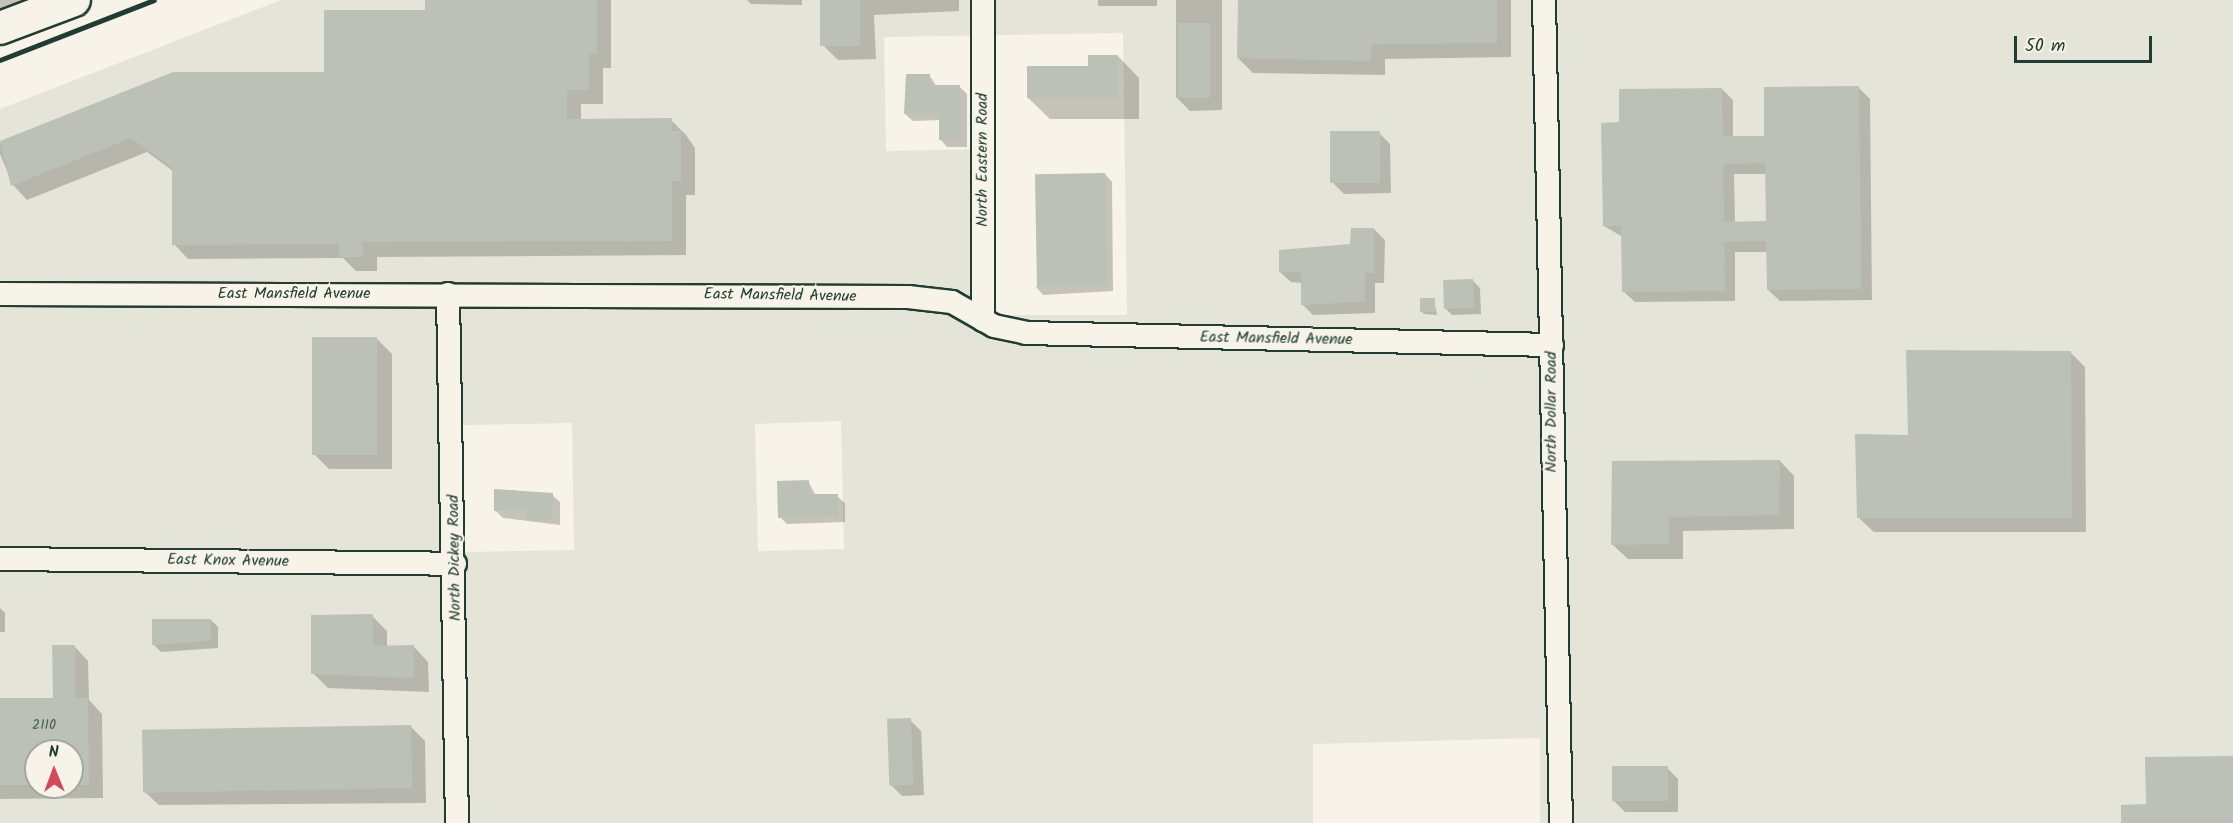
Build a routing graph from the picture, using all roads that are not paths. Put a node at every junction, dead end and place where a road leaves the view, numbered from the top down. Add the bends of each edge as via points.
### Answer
1 (74, 0) edge
2 (983, 0) edge
3 (1544, 0) edge
4 (0, 28) edge
5 (0, 294) edge
6 (448, 294) junction
7 (983, 320) junction
8 (1552, 345) junction
9 (0, 559) edge
10 (455, 564) junction
11 (457, 823) edge
12 (1561, 823) edge

1 - 4 street
2 - 7 street, North Eastern Road
3 - 8 street, North Dollar Road
5 - 6 street, East Mansfield Avenue
6 - 7 street, East Mansfield Avenue via 934,298 959,304
6 - 10 street, North Dickey Road
7 - 8 street, East Mansfield Avenue via 1026,333
8 - 12 street, North Dollar Road
9 - 10 street, East Knox Avenue
10 - 11 street, North Dickey Road

